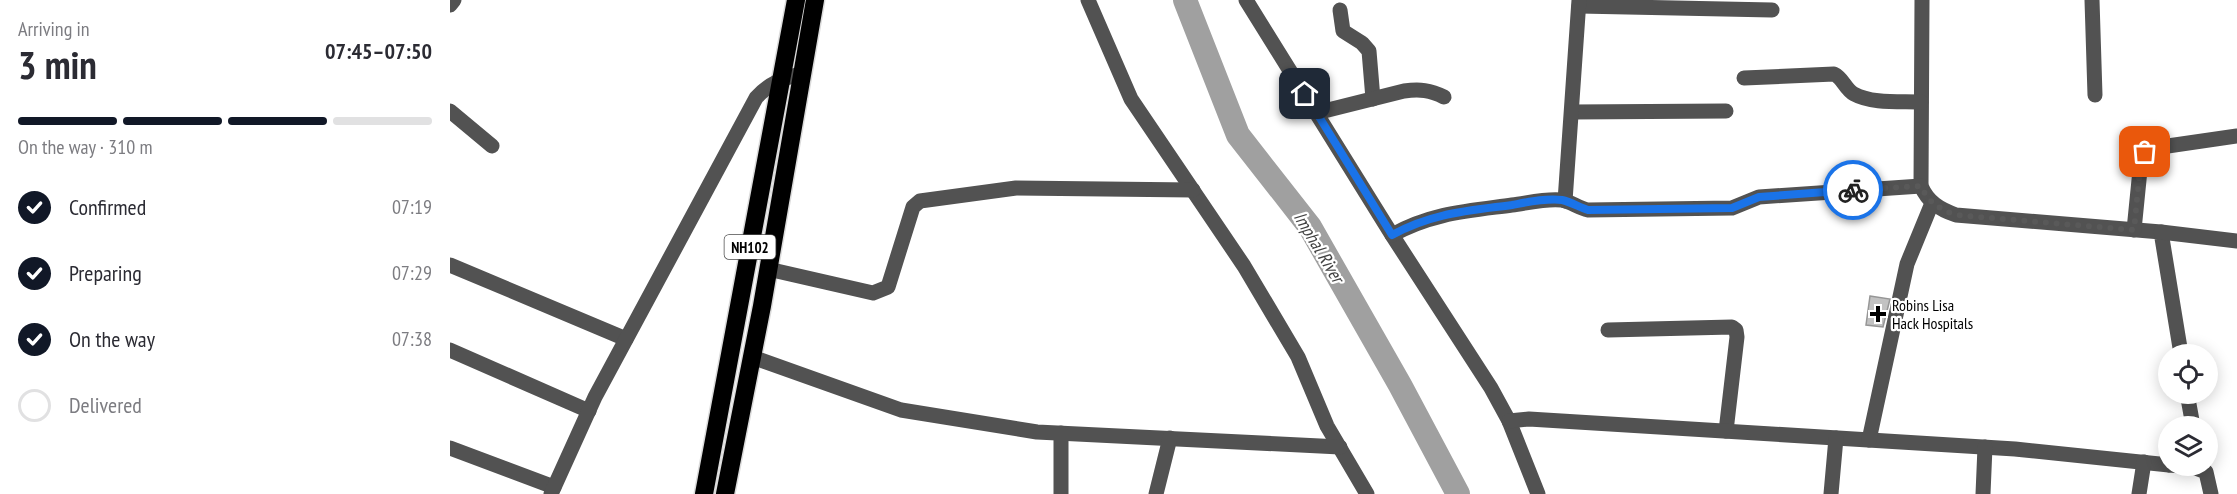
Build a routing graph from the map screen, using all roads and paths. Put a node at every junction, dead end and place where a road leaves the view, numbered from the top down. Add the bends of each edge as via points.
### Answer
1 (454, 0) edge
2 (796, 0) edge
3 (815, 0) edge
4 (1088, 0) edge
5 (1246, 0) edge
6 (1922, 0) edge
7 (2092, 0) edge
8 (1579, 3) edge
9 (450, 5) edge
10 (1340, 10) dead end
11 (1772, 10) dead end
12 (801, 74) junction
13 (1744, 78) dead end
14 (780, 79) junction
15 (2095, 95) dead end
16 (1444, 97) dead end
17 (1372, 99) junction
18 (1921, 102) junction
19 (450, 111) edge
20 (1726, 111) dead end
21 (1572, 112) junction
22 (1316, 113) junction
23 (2237, 136) edge
24 (492, 147) dead end
25 (1921, 186) junction
26 (1193, 190) junction
27 (1565, 201) junction
28 (1932, 203) junction
29 (2134, 230) junction
30 (2162, 232) junction
31 (1392, 235) junction
32 (2237, 241) edge
33 (450, 264) edge
34 (768, 269) junction
35 (1608, 330) dead end
36 (626, 339) junction
37 (2179, 344) edge
38 (450, 350) edge
39 (752, 357) junction
40 (589, 411) junction
41 (1509, 421) junction
42 (1726, 431) junction
43 (1061, 433) junction
44 (1170, 438) junction
45 (1836, 438) junction
46 (1869, 440) junction
47 (1340, 447) junction
48 (1985, 447) junction
49 (450, 448) edge
50 (2144, 462) junction
51 (2158, 464) edge
52 (2207, 476) edge
53 (552, 490) edge
54 (704, 494) edge
55 (725, 494) edge
56 (1060, 494) edge
57 (1156, 494) edge
58 (1366, 494) edge
59 (1538, 494) edge
60 (1830, 494) edge
61 (1983, 494) edge
62 (2139, 494) edge
63 (2211, 494) edge

1 - 9 street
2 - 14 highway, NH102
3 - 12 highway, NH102
4 - 26 street via 1131,99
5 - 22 street
6 - 18 street
7 - 15 street
8 - 11 street
8 - 21 street
10 - 17 street via 1342,31 1369,51
12 - 14 street
12 - 34 highway, NH102
13 - 18 street via 1834,74 1852,94 1862,98
14 - 36 street via 756,98
14 - 54 highway, NH102
16 - 17 street via 1418,89
17 - 22 street
18 - 25 street
19 - 24 street
20 - 21 street
21 - 27 street
22 - 31 street
23 - 29 street via 2145,152
25 - 27 street via 1759,197 1732,208 1588,210
25 - 28 street
26 - 34 street via 1016,188 920,201 914,207 888,287 873,293
26 - 47 street via 1298,357
27 - 31 street via 1545,200 1444,214
28 - 29 street via 1967,217
28 - 46 street via 1907,264
29 - 30 street
30 - 32 street
30 - 37 street
31 - 41 street
33 - 36 street
34 - 39 highway, NH102
35 - 42 street via 1736,330
36 - 40 street
38 - 40 street
39 - 43 street via 919,414
39 - 55 highway, NH102
40 - 53 street
41 - 42 street via 1529,418
41 - 59 street
42 - 45 street
43 - 44 street
43 - 56 street
44 - 47 street
44 - 57 street
45 - 46 street
45 - 60 street
46 - 48 street
47 - 58 street
48 - 50 street
48 - 61 street
49 - 53 street
50 - 51 street
50 - 62 street
52 - 63 street

